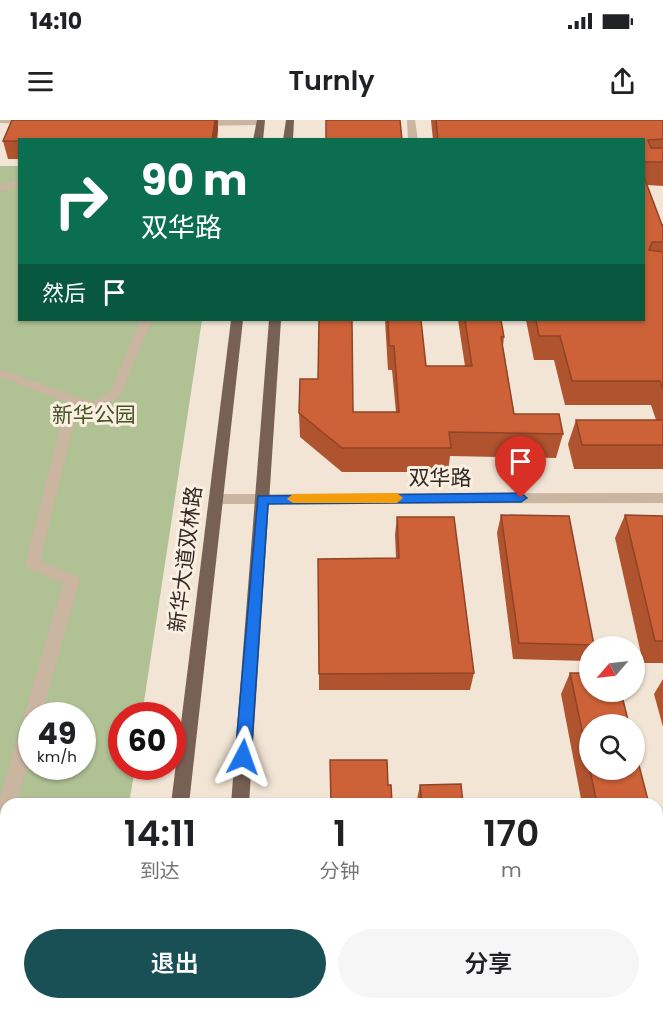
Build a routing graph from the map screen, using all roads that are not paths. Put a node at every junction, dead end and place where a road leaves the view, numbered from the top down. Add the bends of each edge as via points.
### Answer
1 (0, 120) edge
2 (290, 120) edge
3 (411, 120) edge
4 (36, 121) edge
5 (189, 122) edge
6 (260, 122) edge
7 (258, 138) edge
8 (288, 138) edge
9 (413, 138) edge
10 (18, 184) edge
11 (0, 188) edge
12 (146, 321) edge
13 (237, 321) edge
14 (275, 321) edge
15 (0, 373) edge
16 (93, 407) junction
17 (663, 498) edge
18 (216, 499) junction
19 (262, 499) junction
20 (36, 702) edge
21 (18, 764) edge
22 (8, 798) edge
23 (181, 798) edge
24 (240, 798) edge

1 - 4 street
2 - 8 main road
3 - 9 street
5 - 6 street
6 - 7 main road
10 - 11 street
12 - 16 street via 116,393
13 - 18 main road, 新华大道双林路
14 - 19 main road
15 - 16 street
16 - 20 street via 68,422 32,564 72,580
17 - 19 street, 双华路
18 - 19 street, 双华路
18 - 23 main road, 新华大道双林路
19 - 24 main road
21 - 22 street

